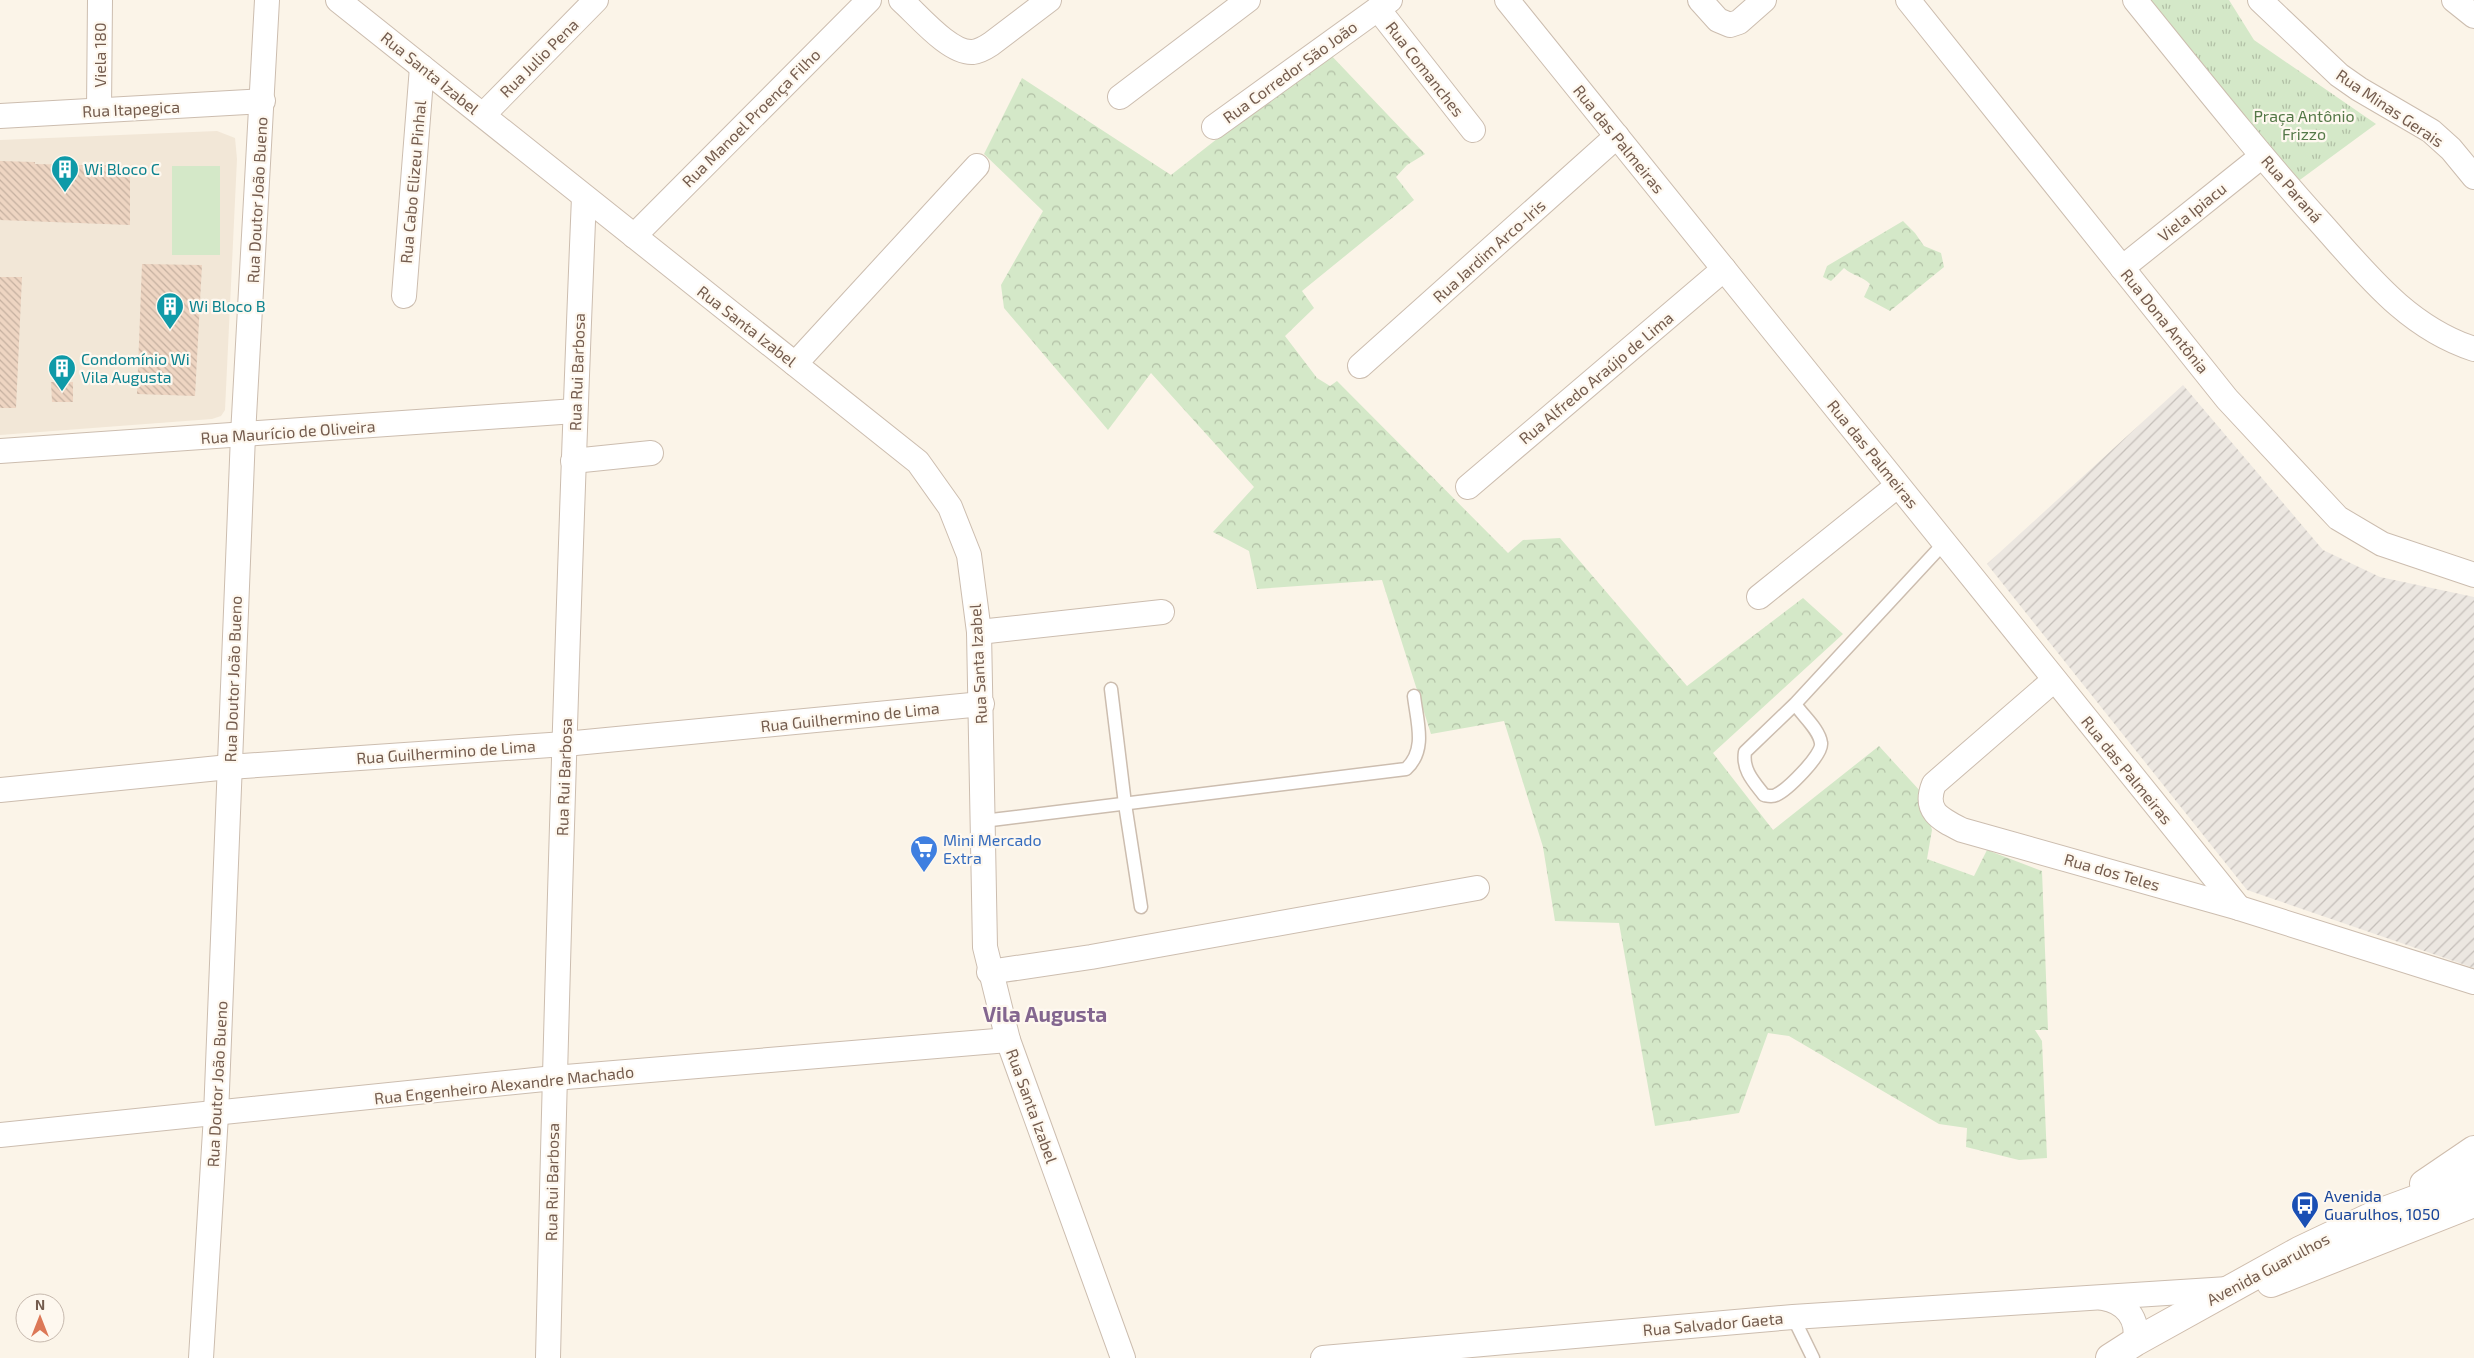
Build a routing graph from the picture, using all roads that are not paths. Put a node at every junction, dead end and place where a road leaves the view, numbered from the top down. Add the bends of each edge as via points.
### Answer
1 (100, 0) edge
2 (267, 0) edge
3 (338, 0) edge
4 (596, 0) edge
5 (869, 0) edge
6 (901, 0) edge
7 (1049, 0) edge
8 (1248, 0) edge
9 (1507, 0) edge
10 (1700, 0) edge
11 (1764, 0) edge
12 (1908, 0) edge
13 (2135, 0) edge
14 (2260, 0) edge
15 (2454, 0) edge
16 (1384, 4) edge
17 (2474, 16) edge
18 (422, 67) junction
19 (1120, 97) dead end
20 (263, 101) junction
21 (99, 110) junction
22 (482, 115) junction
23 (0, 116) edge
24 (1214, 126) dead end
25 (1473, 130) dead end
26 (1617, 136) junction
27 (2262, 156) junction
28 (977, 166) dead end
29 (2474, 177) edge
30 (584, 197) junction
31 (634, 236) junction
32 (2122, 268) junction
33 (1724, 269) junction
34 (404, 296) dead end
35 (2474, 349) edge
36 (795, 364) junction
37 (1360, 366) dead end
38 (575, 411) junction
39 (243, 435) junction
40 (0, 451) edge
41 (651, 454) dead end
42 (573, 461) junction
43 (1897, 486) junction
44 (1468, 488) dead end
45 (1946, 542) junction
46 (2474, 575) edge
47 (1758, 597) dead end
48 (1162, 612) dead end
49 (979, 632) junction
50 (2054, 680) junction
51 (1110, 689) dead end
52 (1414, 696) dead end
53 (982, 704) junction
54 (1795, 704) junction
55 (564, 744) junction
56 (229, 767) junction
57 (0, 790) edge
58 (1125, 804) junction
59 (983, 821) junction
60 (1477, 888) dead end
61 (1141, 907) dead end
62 (2239, 908) junction
63 (989, 972) junction
64 (2474, 982) edge
65 (1008, 1040) junction
66 (554, 1078) junction
67 (216, 1115) junction
68 (0, 1135) edge
69 (2474, 1150) edge
70 (2474, 1178) edge
71 (2474, 1202) edge
72 (2379, 1213) junction
73 (2228, 1289) junction
74 (2103, 1298) junction
75 (1793, 1317) junction
76 (2176, 1319) junction
77 (2135, 1342) junction
78 (1518, 1350) edge
79 (201, 1358) edge
80 (548, 1358) edge
81 (1123, 1358) edge
82 (1324, 1358) edge
83 (1813, 1358) edge
84 (2110, 1358) edge

1 - 21 street, Viela 180
2 - 20 street, Rua Doutor João Bueno
3 - 18 street, Rua Santa Izabel
4 - 22 street, Rua Julio Pena
5 - 31 street, Rua Manoel Proença Filho
6 - 7 street via 951,46 969,52 982,50
8 - 19 street
9 - 26 street, Rua das Palmeiras
10 - 11 street via 1718,20 1730,25 1739,22
12 - 32 street, Rua Dona Antônia
13 - 27 street, Rua Paraná
14 - 29 street, Rua Minas Gerais via 2339,75 2431,131
15 - 17 street
16 - 24 street, Rua Corredor São João
16 - 25 street, Rua Comanches
18 - 22 street, Rua Santa Izabel
18 - 34 street, Rua Cabo Elizeu Pinhal
20 - 21 street, Rua Itapegica
20 - 39 street, Rua Doutor João Bueno
21 - 23 street, Rua Itapegica
22 - 30 street, Rua Santa Izabel
26 - 33 street, Rua das Palmeiras
26 - 37 street, Rua Jardim Arco-Iris
27 - 32 street, Viela Ipiacu
27 - 35 street, Rua Paraná via 2391,300 2435,332
28 - 36 street
30 - 31 street, Rua Santa Izabel
30 - 38 street, Rua Rui Barbosa
31 - 36 street, Rua Santa Izabel
32 - 46 street, Rua Dona Antônia via 2227,398 2338,518 2382,544
33 - 43 street, Rua das Palmeiras
33 - 44 street, Rua Alfredo Araújo de Lima
36 - 49 street, Rua Santa Izabel via 918,462 950,507 969,555
38 - 39 street, Rua Maurício de Oliveira
38 - 42 street, Rua Rui Barbosa
39 - 40 street, Rua Maurício de Oliveira
39 - 56 street, Rua Doutor João Bueno
41 - 42 street
42 - 55 street, Rua Rui Barbosa
43 - 45 street, Rua das Palmeiras
43 - 47 street
45 - 50 street, Rua das Palmeiras
45 - 54 lane
48 - 49 street
49 - 53 street, Rua Santa Izabel
50 - 62 street, Rua das Palmeiras
50 - 62 street, Rua dos Teles via 1934,784 1929,795 1930,805 1936,814 1962,830
51 - 58 lane
52 - 58 lane via 1419,749 1414,762 1406,769
53 - 55 street, Rua Guilhermino de Lima
53 - 59 street, Rua Santa Izabel
54 - 54 lane via 1745,752 1743,762 1747,772 1764,796 1773,797 1781,792 1819,756 1822,745 1817,732
55 - 56 street, Rua Guilhermino de Lima
55 - 66 street, Rua Rui Barbosa
56 - 57 street, Rua Guilhermino de Lima
56 - 67 street, Rua Doutor João Bueno
58 - 59 lane
58 - 61 lane
59 - 63 street, Rua Santa Izabel via 985,947
60 - 63 street via 1091,957
62 - 64 street, Rua dos Teles
63 - 65 street, Rua Santa Izabel
65 - 66 street, Rua Engenheiro Alexandre Machado
65 - 81 street, Rua Santa Izabel
66 - 67 street, Rua Engenheiro Alexandre Machado
66 - 80 street, Rua Rui Barbosa
67 - 68 street, Rua Engenheiro Alexandre Machado
67 - 79 street, Rua Doutor João Bueno
69 - 72 main road
70 - 72 main road, Avenida Guarulhos
71 - 76 main road, Avenida Guarulhos
72 - 73 main road, Avenida Guarulhos
73 - 74 street, Rua Salvador Gaeta
73 - 76 main road, Avenida Guarulhos
74 - 75 street, Rua Salvador Gaeta
74 - 77 street, Rua Salvador Gaeta via 2118,1302 2130,1312 2136,1326
75 - 78 street, Rua Salvador Gaeta
75 - 83 lane
76 - 77 main road, Avenida Guarulhos
77 - 84 main road, Avenida Guarulhos
78 - 82 street, Rua Salvador Gaeta

